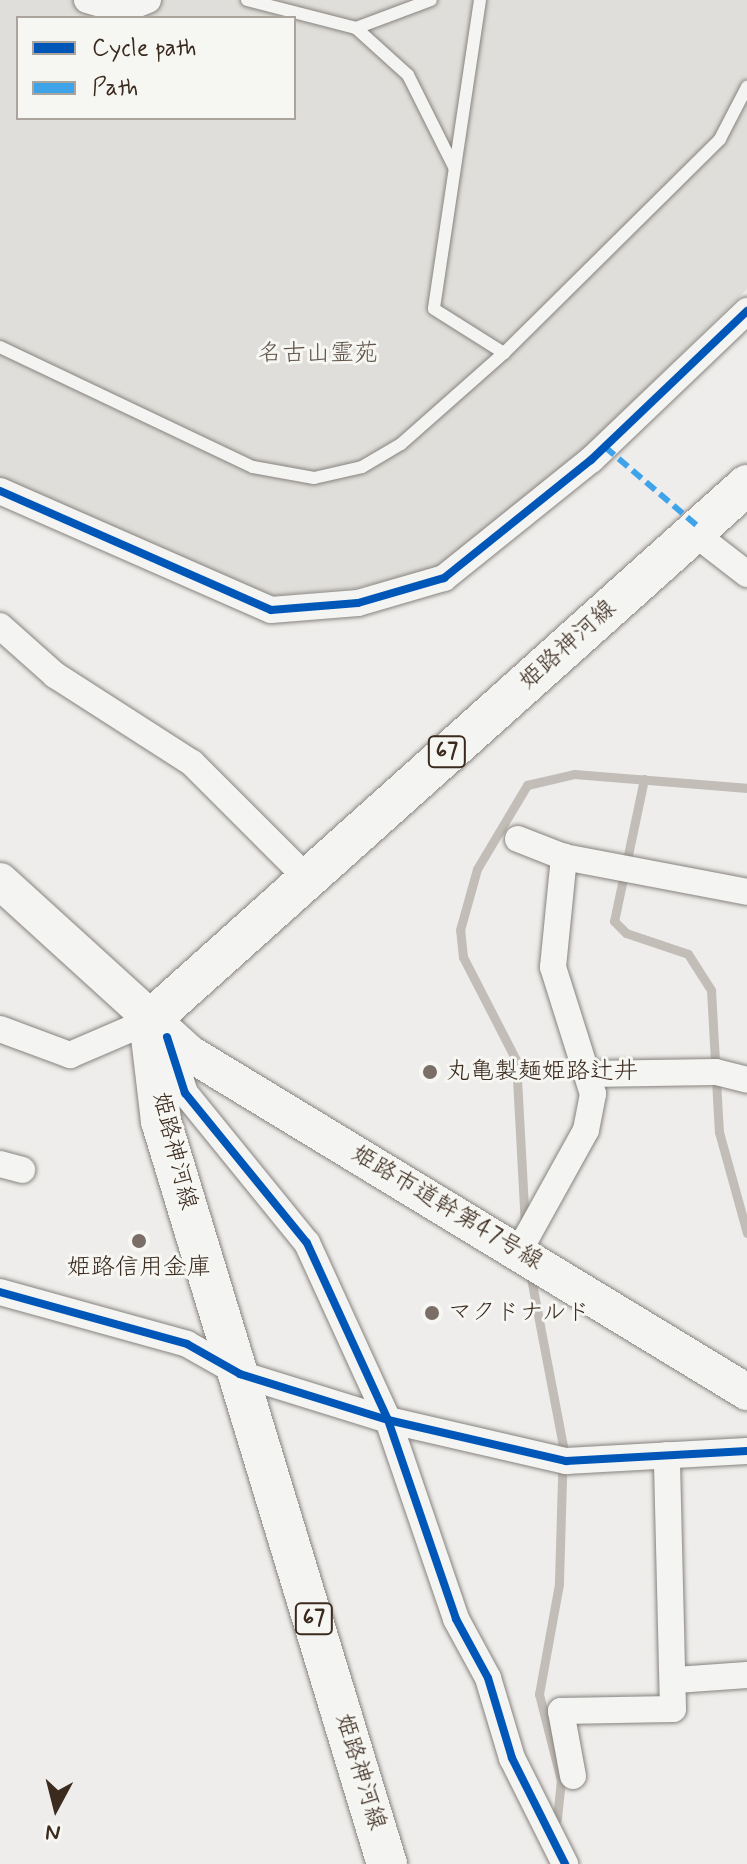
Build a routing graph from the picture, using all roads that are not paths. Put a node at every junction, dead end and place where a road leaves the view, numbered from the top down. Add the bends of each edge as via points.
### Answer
1 (87, 0) edge
2 (148, 0) edge
3 (247, 0) edge
4 (431, 0) edge
5 (480, 0) edge
6 (356, 28) junction
7 (747, 87) edge
8 (455, 168) junction
9 (747, 311) edge
10 (0, 347) edge
11 (504, 353) junction
12 (747, 485) edge
13 (0, 491) edge
14 (694, 533) junction
15 (747, 574) edge
16 (0, 626) edge
17 (518, 839) dead end
18 (564, 857) junction
19 (306, 877) junction
20 (0, 881) edge
21 (747, 892) edge
22 (0, 1029) edge
23 (158, 1029) junction
24 (587, 1074) junction
25 (747, 1080) edge
26 (519, 1251) junction
27 (0, 1292) edge
28 (240, 1374) junction
29 (747, 1392) edge
30 (388, 1420) junction
31 (747, 1451) edge
32 (667, 1455) junction
33 (747, 1675) edge
34 (676, 1680) junction
35 (573, 1776) dead end
36 (387, 1864) edge
37 (565, 1864) edge

1 - 2 street via 123,10
3 - 6 lane
4 - 6 lane
5 - 8 lane
6 - 8 lane via 408,75
7 - 11 lane via 720,139
8 - 11 lane via 434,309
9 - 13 street via 591,460 444,578 358,603 271,610
10 - 11 lane via 253,467 314,478 362,467 401,444
12 - 14 main road, 姫路神河線 / 67
14 - 15 street
14 - 19 main road, 姫路神河線 / 67
16 - 19 street via 55,675 192,763
17 - 18 street
18 - 21 street
18 - 24 street via 553,967
19 - 23 main road, 姫路神河線 / 67
20 - 23 street, 姫路市道幹第47号線
22 - 23 street via 70,1055
23 - 26 street, 姫路市道幹第47号線
23 - 28 main road, 姫路神河線 / 67 via 161,1121
23 - 30 street via 185,1093 307,1243
24 - 25 street via 716,1072
24 - 26 street via 593,1094 586,1130
26 - 29 street, 姫路市道幹第47号線
27 - 28 street via 187,1344
28 - 30 street
28 - 36 main road, 姫路神河線 / 67
30 - 32 street via 566,1461
30 - 37 street via 456,1619 488,1678 512,1758
31 - 32 street
32 - 34 street
33 - 34 street
34 - 35 street via 673,1709 561,1711

